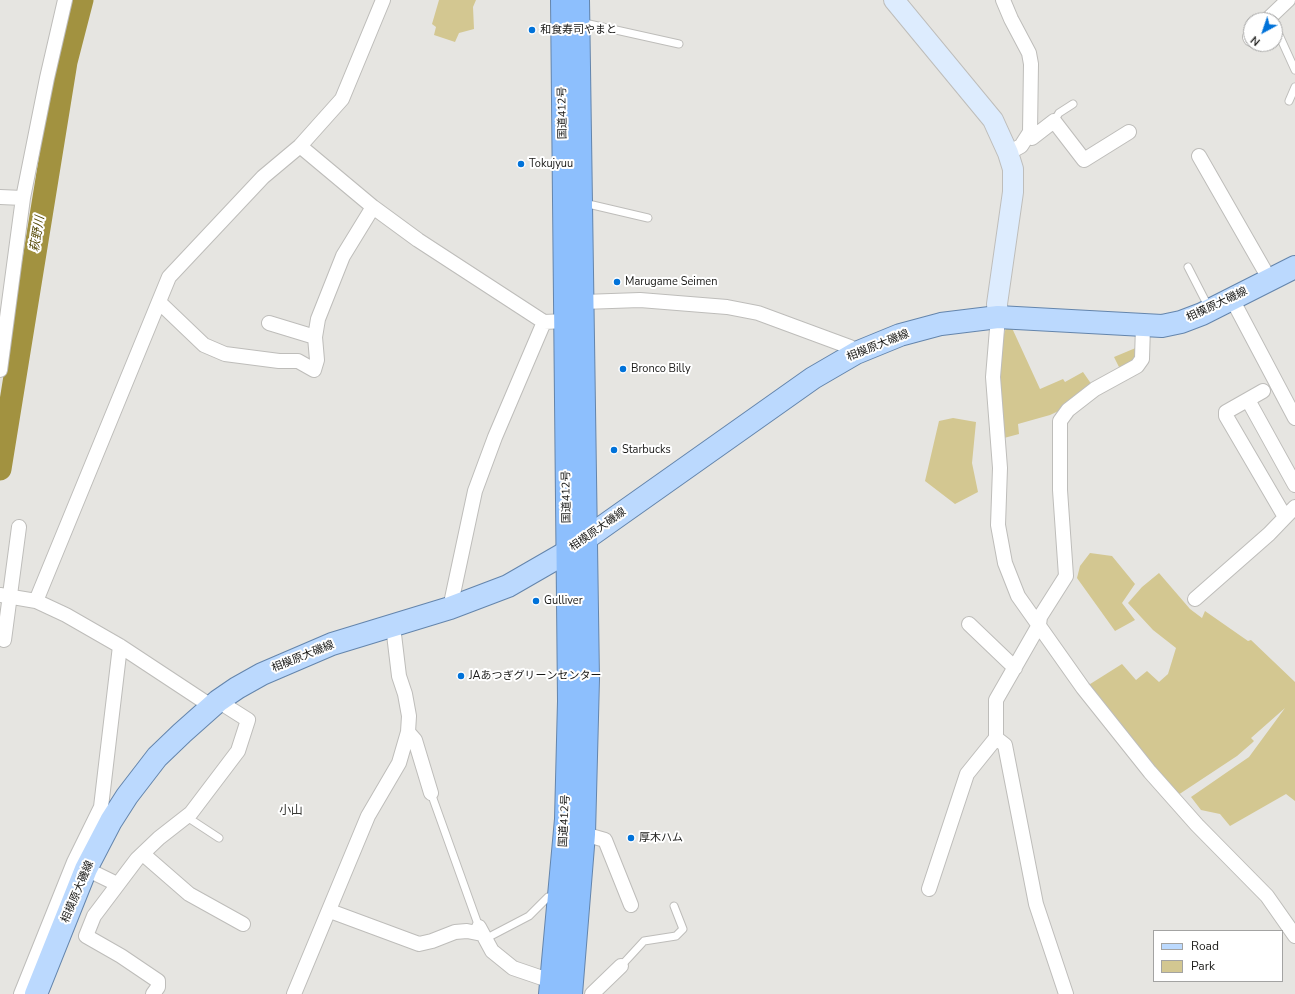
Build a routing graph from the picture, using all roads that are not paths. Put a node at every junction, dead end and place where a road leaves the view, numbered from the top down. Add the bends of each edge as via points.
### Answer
1 (65, 0) edge
2 (383, 0) edge
3 (562, 0) edge
4 (578, 0) edge
5 (894, 0) edge
6 (1003, 0) edge
7 (1288, 0) edge
8 (1278, 12) edge
9 (577, 21) junction
10 (679, 44) dead end
11 (1283, 46) edge
12 (1295, 70) edge
13 (1295, 87) edge
14 (1289, 101) dead end
15 (1073, 104) dead end
16 (1054, 121) junction
17 (1129, 132) dead end
18 (1028, 137) junction
19 (300, 146) junction
20 (1008, 153) junction
21 (1198, 156) dead end
22 (0, 197) edge
23 (23, 198) junction
24 (581, 202) junction
25 (372, 207) junction
26 (648, 218) dead end
27 (1295, 267) edge
28 (1188, 268) dead end
29 (1270, 280) junction
30 (1232, 299) junction
31 (159, 302) junction
32 (583, 302) junction
33 (1210, 310) junction
34 (998, 317) junction
35 (565, 321) junction
36 (544, 322) junction
37 (269, 323) dead end
38 (1143, 326) junction
39 (315, 337) junction
40 (856, 353) junction
41 (0, 370) edge
42 (1263, 391) dead end
43 (1248, 400) junction
44 (1295, 418) edge
45 (1295, 485) edge
46 (1295, 507) edge
47 (1285, 517) junction
48 (19, 527) dead end
49 (587, 537) junction
50 (568, 552) junction
51 (6, 596) edge
52 (1195, 599) dead end
53 (36, 602) junction
54 (450, 608) junction
55 (969, 624) dead end
56 (1039, 625) junction
57 (393, 626) junction
58 (4, 640) dead end
59 (120, 646) junction
60 (1015, 668) junction
61 (215, 704) junction
62 (408, 732) junction
63 (996, 738) junction
64 (431, 793) joint
65 (186, 816) junction
66 (584, 834) junction
67 (219, 838) dead end
68 (143, 854) junction
69 (80, 866) junction
70 (117, 884) junction
71 (929, 889) dead end
72 (560, 899) junction
73 (631, 905) dead end
74 (674, 906) dead end
75 (330, 911) junction
76 (243, 924) dead end
77 (482, 933) junction
78 (1295, 936) edge
79 (621, 966) joint
80 (569, 991) edge
81 (21, 994) edge
82 (36, 994) edge
83 (153, 994) edge
84 (294, 994) edge
85 (1066, 994) edge

1 - 23 street
2 - 19 street via 342,99
3 - 35 highway, 国道412号
4 - 9 highway, 国道412号
5 - 20 street via 993,120
6 - 18 street via 1029,53 1031,64
7 - 8 street
9 - 10 lane
9 - 24 highway, 国道412号
11 - 12 lane
13 - 14 lane
15 - 16 lane via 1059,113
16 - 17 street via 1084,160
16 - 18 street via 1032,138
18 - 20 street via 1021,146
19 - 25 street
19 - 31 street via 263,177 169,278
20 - 34 street via 1013,192 998,299
21 - 29 street
22 - 23 street
23 - 41 street
24 - 26 lane
24 - 32 highway, 国道412号
25 - 36 street
25 - 39 street via 343,256 318,319
27 - 29 main road, 相模原大磯線
28 - 33 lane
29 - 30 main road, 相模原大磯線
30 - 33 main road, 相模原大磯線
30 - 44 street
31 - 39 street via 204,345 225,354 298,361 314,370 317,360
31 - 53 street
32 - 40 street via 640,300 727,307 758,313 850,347
32 - 49 highway, 国道412号 via 584,486
33 - 38 main road, 相模原大磯線 via 1181,322
34 - 38 main road, 相模原大磯線
34 - 40 main road, 相模原大磯線 via 934,326 900,335
34 - 56 street via 993,377 1000,468 998,525 1005,563 1018,596
35 - 36 street
35 - 50 highway, 国道412号
36 - 54 street via 475,491
37 - 39 street
38 - 56 street via 1142,359 1137,366 1095,389 1068,410 1060,421 1060,490 1066,576 1040,617
40 - 49 main road, 相模原大磯線 via 813,378
42 - 43 street
43 - 45 street
43 - 47 street via 1226,412 1226,416
46 - 47 street
47 - 52 street
48 - 51 street
49 - 50 main road, 相模原大磯線
49 - 66 highway, 国道412号 via 588,679
50 - 54 main road, 相模原大磯線 via 508,586
50 - 72 highway, 国道412号 via 569,701 566,818
51 - 53 street
51 - 58 street
53 - 59 street via 66,615
54 - 57 main road, 相模原大磯線
55 - 60 street
56 - 60 street
56 - 78 street via 1083,688 1150,772 1197,825 1267,896
57 - 61 main road, 相模原大磯線 via 332,644 292,660 262,674
57 - 62 street via 399,676 409,716
59 - 61 street
59 - 69 street via 101,807
60 - 63 street via 996,700
61 - 65 street via 248,720 242,743 202,800
61 - 69 main road, 相模原大磯線 via 182,733 142,775
62 - 64 street via 415,740
62 - 75 street via 399,763 368,816
63 - 71 street via 968,774
63 - 85 street via 1005,745 1036,904
64 - 77 lane
65 - 67 lane
65 - 68 street via 158,838
66 - 73 street via 605,840
66 - 80 highway, 国道412号
68 - 70 street
68 - 76 street via 189,894
69 - 70 street
69 - 81 street
69 - 82 main road, 相模原大磯線
70 - 83 street via 94,916 86,936 158,981 158,987
72 - 77 lane via 548,897 529,916
72 - 80 highway, 国道412号
74 - 79 lane via 683,929 676,936 644,941
75 - 77 street via 419,944 455,932
75 - 84 street
77 - 80 street via 492,951 513,968
79 - 80 street

